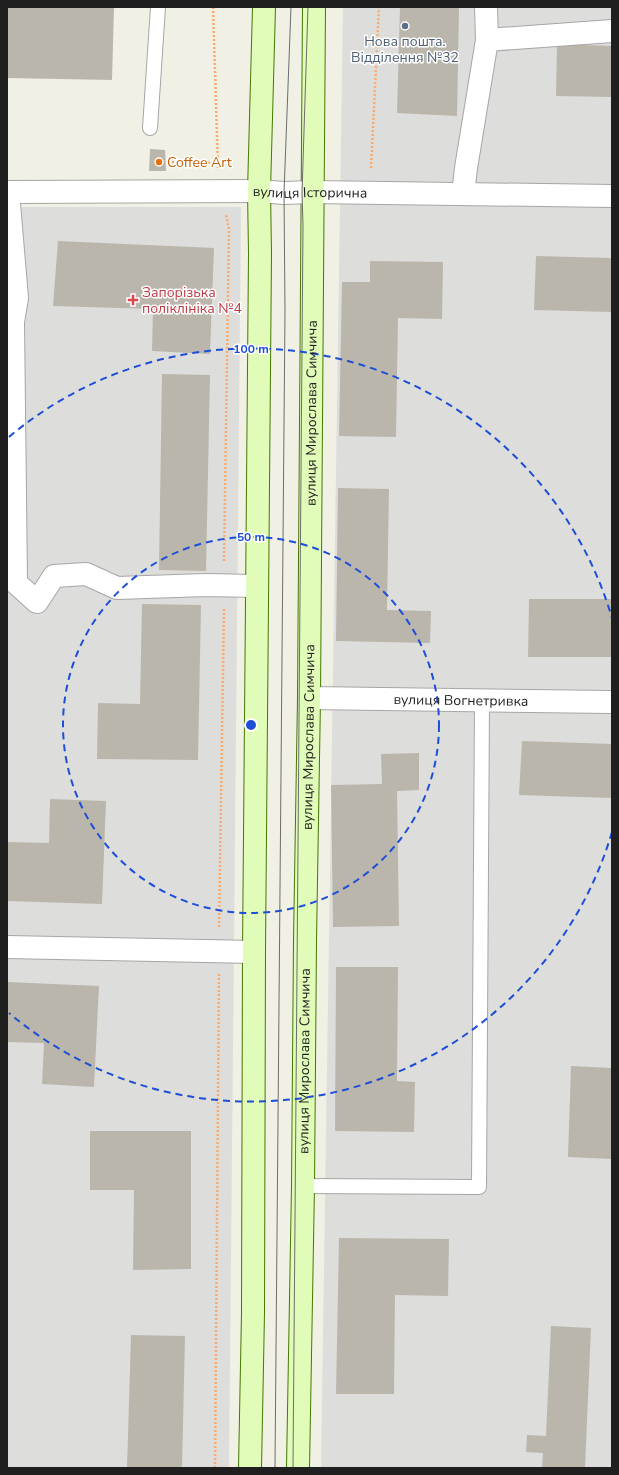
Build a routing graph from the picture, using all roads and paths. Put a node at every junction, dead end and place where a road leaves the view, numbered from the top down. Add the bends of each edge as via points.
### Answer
1 (158, 7) edge
2 (213, 7) edge
3 (264, 7) edge
4 (314, 7) edge
5 (379, 7) edge
6 (486, 7) edge
7 (612, 31) edge
8 (487, 40) junction
9 (150, 128) dead end
10 (168, 162) dead end
11 (217, 163) junction
12 (371, 169) dead end
13 (222, 191) junction
14 (259, 191) junction
15 (8, 192) edge
16 (312, 192) junction
17 (463, 194) junction
18 (612, 196) edge
19 (10, 326) edge
20 (224, 585) junction
21 (257, 586) junction
22 (309, 698) junction
23 (482, 701) junction
24 (612, 702) edge
25 (7, 947) edge
26 (219, 951) junction
27 (254, 952) junction
28 (303, 1186) junction
29 (215, 1468) edge
30 (250, 1468) edge
31 (298, 1468) edge

1 - 9 lane
2 - 11 path
3 - 14 street
4 - 16 street, вулиця Мирослава Симчича
5 - 12 path
6 - 8 street
7 - 8 street
8 - 17 street
10 - 11 path
11 - 13 path
13 - 14 street, вулиця Історична
13 - 15 street, вулиця Історична
13 - 20 path via 229,229
14 - 16 street, вулиця Історична
14 - 21 street
15 - 19 street via 17,298
16 - 17 street, вулиця Історична
16 - 22 street, вулиця Мирослава Симчича
17 - 18 street, вулиця Історична
19 - 20 street via 16,583 37,602 54,576 86,574 117,588
20 - 21 street
20 - 26 path
21 - 27 street
22 - 23 street, вулиця Вогнетривка
22 - 28 street, вулиця Мирослава Симчича
23 - 24 street, вулиця Вогнетривка
23 - 28 lane via 479,1187
25 - 26 street
26 - 27 street
26 - 29 path
27 - 30 street
28 - 31 street, вулиця Мирослава Симчича

